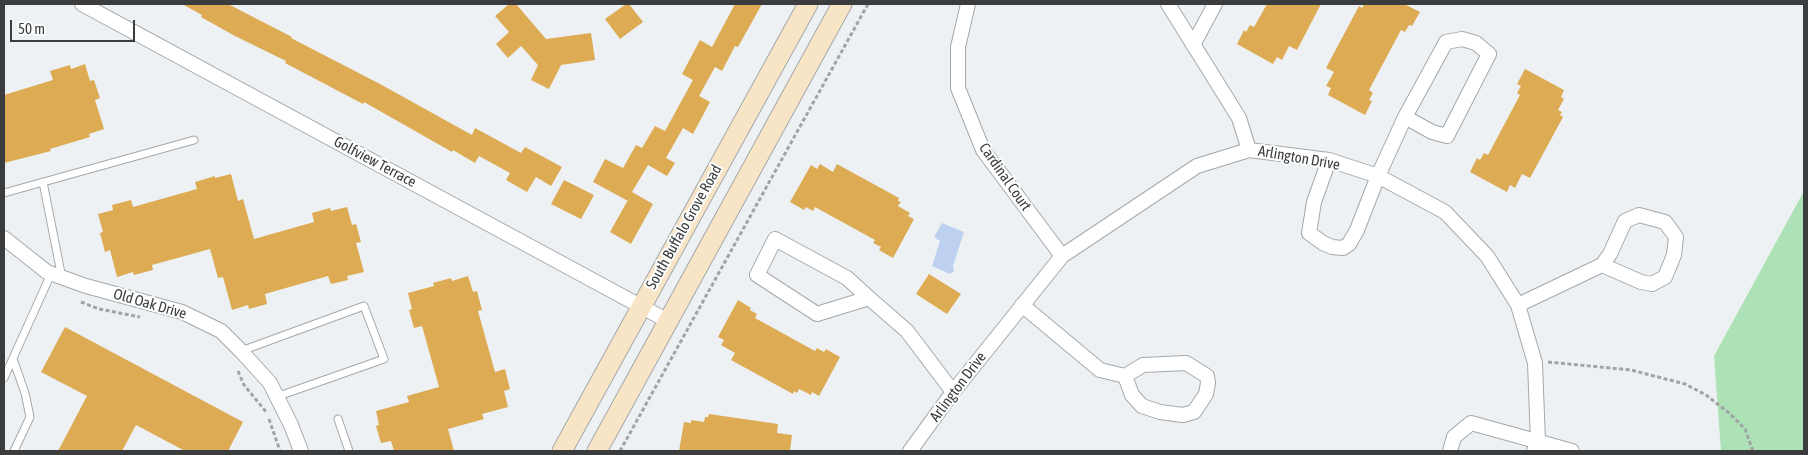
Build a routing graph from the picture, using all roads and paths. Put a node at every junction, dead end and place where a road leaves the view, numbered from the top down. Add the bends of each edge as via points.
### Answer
1 (82, 4) edge
2 (808, 4) edge
3 (842, 4) edge
4 (868, 4) edge
5 (968, 4) edge
6 (1168, 4) edge
7 (1215, 4) edge
8 (1193, 45) junction
9 (1405, 117) junction
10 (194, 140) dead end
11 (1248, 150) junction
12 (1329, 160) junction
13 (1378, 176) junction
14 (43, 182) junction
15 (4, 194) edge
16 (4, 238) edge
17 (1062, 256) junction
18 (1602, 265) junction
19 (57, 276) junction
20 (869, 298) junction
21 (74, 299) dead end
22 (1022, 305) junction
23 (1518, 305) junction
24 (641, 306) junction
25 (142, 318) dead end
26 (668, 321) junction
27 (241, 351) junction
28 (13, 358) junction
29 (1535, 364) junction
30 (235, 367) dead end
31 (1125, 376) junction
32 (4, 378) edge
33 (953, 392) junction
34 (276, 396) junction
35 (338, 419) dead end
36 (1536, 447) edge
37 (14, 451) edge
38 (280, 451) edge
39 (301, 451) edge
40 (349, 451) edge
41 (562, 451) edge
42 (597, 451) edge
43 (620, 451) edge
44 (910, 451) edge
45 (1450, 451) edge
46 (1572, 451) edge
47 (1753, 451) edge

1 - 24 street, Golfview Terrace
2 - 24 main road, South Buffalo Grove Road
3 - 26 main road, South Buffalo Grove Road
4 - 43 path
5 - 17 street, Cardinal Court via 958,47 958,88 983,150
6 - 8 street
7 - 8 street
8 - 11 street via 1239,118
9 - 9 street via 1432,132 1447,136 1489,54 1476,43 1462,39 1446,42
9 - 13 street
10 - 14 lane
11 - 12 street, Arlington Drive
11 - 17 street, Arlington Drive via 1197,166
12 - 13 street, Arlington Drive
12 - 13 street via 1314,202 1309,233 1332,247 1343,248 1349,244 1362,220
13 - 23 street, Arlington Drive via 1445,212 1487,256
14 - 15 lane
14 - 19 lane
16 - 19 street, Old Oak Drive via 47,272
17 - 22 street, Arlington Drive
18 - 18 street via 1652,284 1665,277 1674,255 1676,237 1665,222 1639,215 1625,221
18 - 23 street
19 - 27 street, Old Oak Drive via 182,312 221,331
19 - 28 lane
20 - 20 street via 847,278 775,239 757,275 817,314
20 - 33 street via 907,331
21 - 25 path via 99,309
22 - 31 street via 1100,370
22 - 33 street, Arlington Drive
23 - 29 street, Arlington Drive
24 - 26 street, Golfview Terrace
24 - 41 main road, South Buffalo Grove Road
26 - 42 main road, South Buffalo Grove Road
27 - 34 street, Old Oak Drive via 270,383
27 - 34 lane via 364,306 384,358
28 - 32 lane
28 - 37 lane via 30,417
29 - 36 street, Arlington Drive
29 - 47 path via 1552,361 1632,370 1685,384 1729,413 1745,430
30 - 38 path via 244,385 267,413
31 - 31 street via 1132,395 1142,406 1160,412 1183,415 1194,412 1206,394 1207,376 1186,363 1143,365
33 - 44 street, Arlington Drive
34 - 39 street, Old Oak Drive
35 - 40 lane
36 - 45 street via 1471,423 1454,437
36 - 46 street

